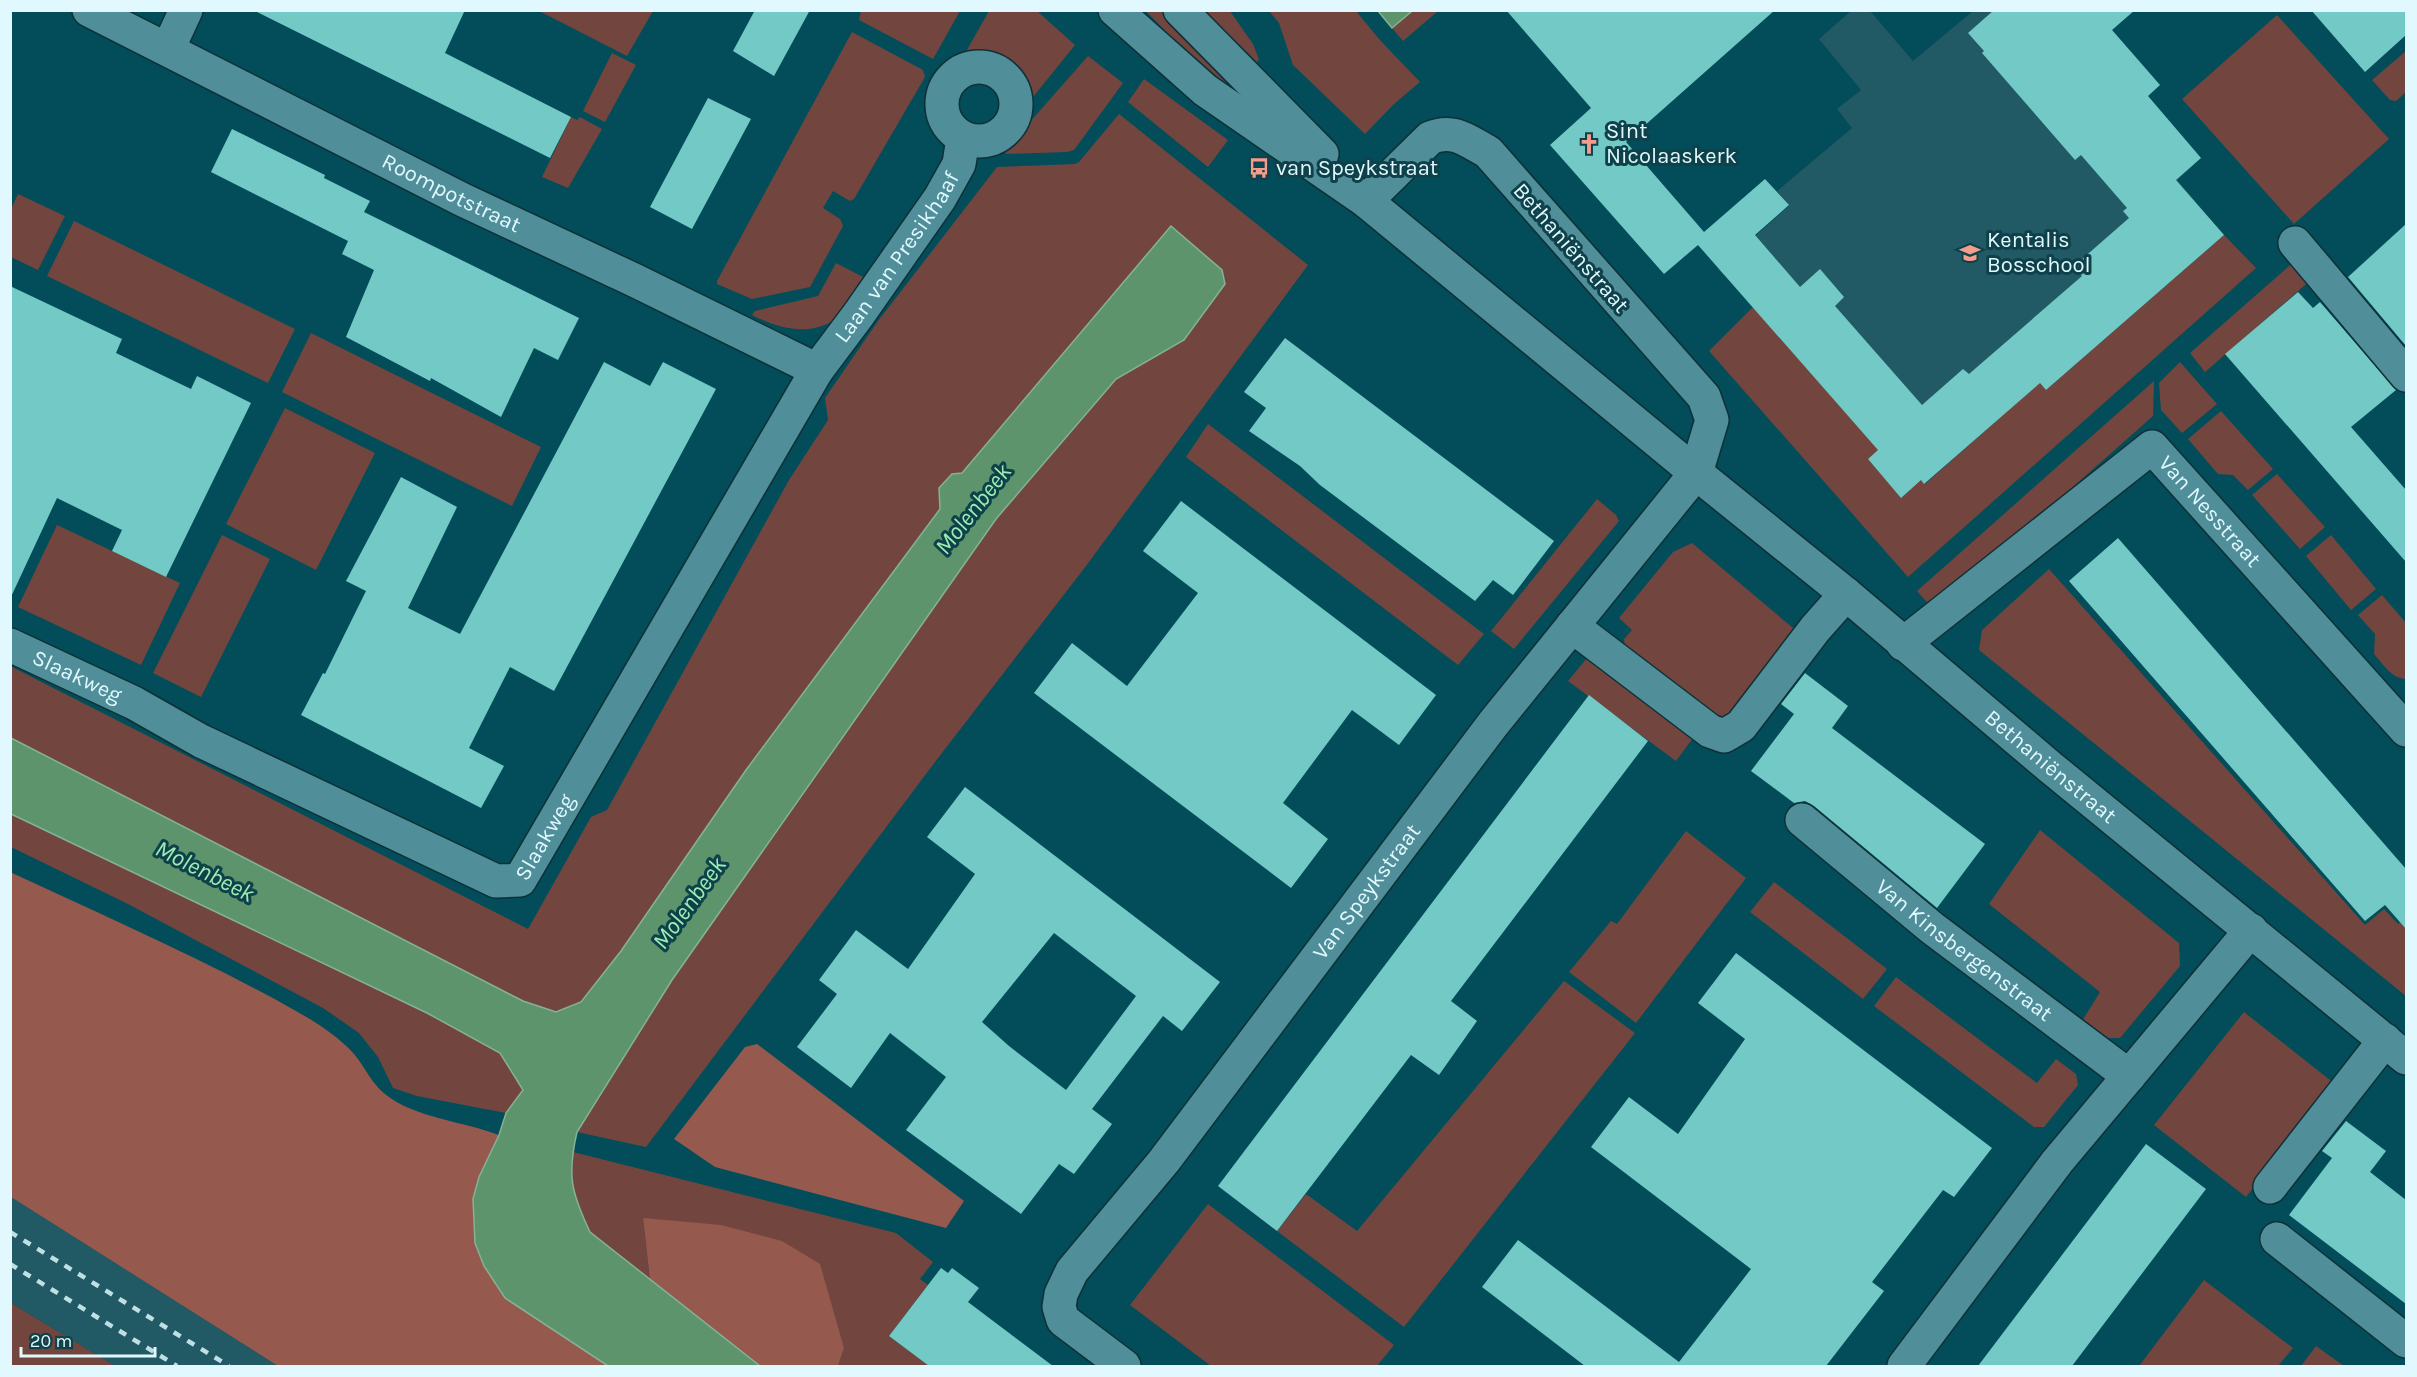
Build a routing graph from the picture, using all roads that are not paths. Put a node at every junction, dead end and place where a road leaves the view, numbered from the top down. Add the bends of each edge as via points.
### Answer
1 (89, 10) edge
2 (186, 10) edge
3 (1115, 10) edge
4 (1180, 10) edge
5 (168, 49) junction
6 (963, 138) dead end
7 (1366, 201) junction
8 (2295, 243) dead end
9 (817, 370) junction
10 (2406, 375) edge
11 (1696, 473) junction
12 (1846, 594) junction
13 (1572, 626) junction
14 (1904, 644) junction
15 (10, 645) edge
16 (2406, 730) edge
17 (1802, 820) dead end
18 (2251, 930) junction
19 (2396, 1049) edge
20 (2129, 1076) junction
21 (2270, 1187) dead end
22 (2277, 1239) dead end
23 (2406, 1341) edge
24 (1124, 1366) edge
25 (1904, 1366) edge

1 - 5 street, Roompotstraat
2 - 5 street
3 - 7 street, Bethaniënstraat via 1205,90
4 - 7 street, Bethaniënstraat
5 - 9 street, Roompotstraat via 463,200
6 - 9 street, Laan van Presikhaaf via 959,164 940,198
7 - 11 street, Bethaniënstraat
7 - 11 street, Bethaniënstraat via 1430,138 1453,134 1488,152 1704,398 1712,420
8 - 10 street
9 - 15 street, Slaakweg via 520,880 496,881
11 - 12 street, Bethaniënstraat
11 - 13 street, Van Speykstraat
12 - 13 street via 1741,726 1724,736 1710,731
12 - 14 street, Bethaniënstraat
13 - 24 street, Van Speykstraat via 1493,724 1164,1161 1072,1271 1061,1294 1063,1320
14 - 16 street, Van Nesstraat via 2152,447
14 - 18 street, Bethaniënstraat
17 - 20 street, Van Kinsbergenstraat via 1932,928
18 - 19 street, Bethaniënstraat
18 - 20 street
19 - 21 street
20 - 25 street via 2057,1162
22 - 23 street

